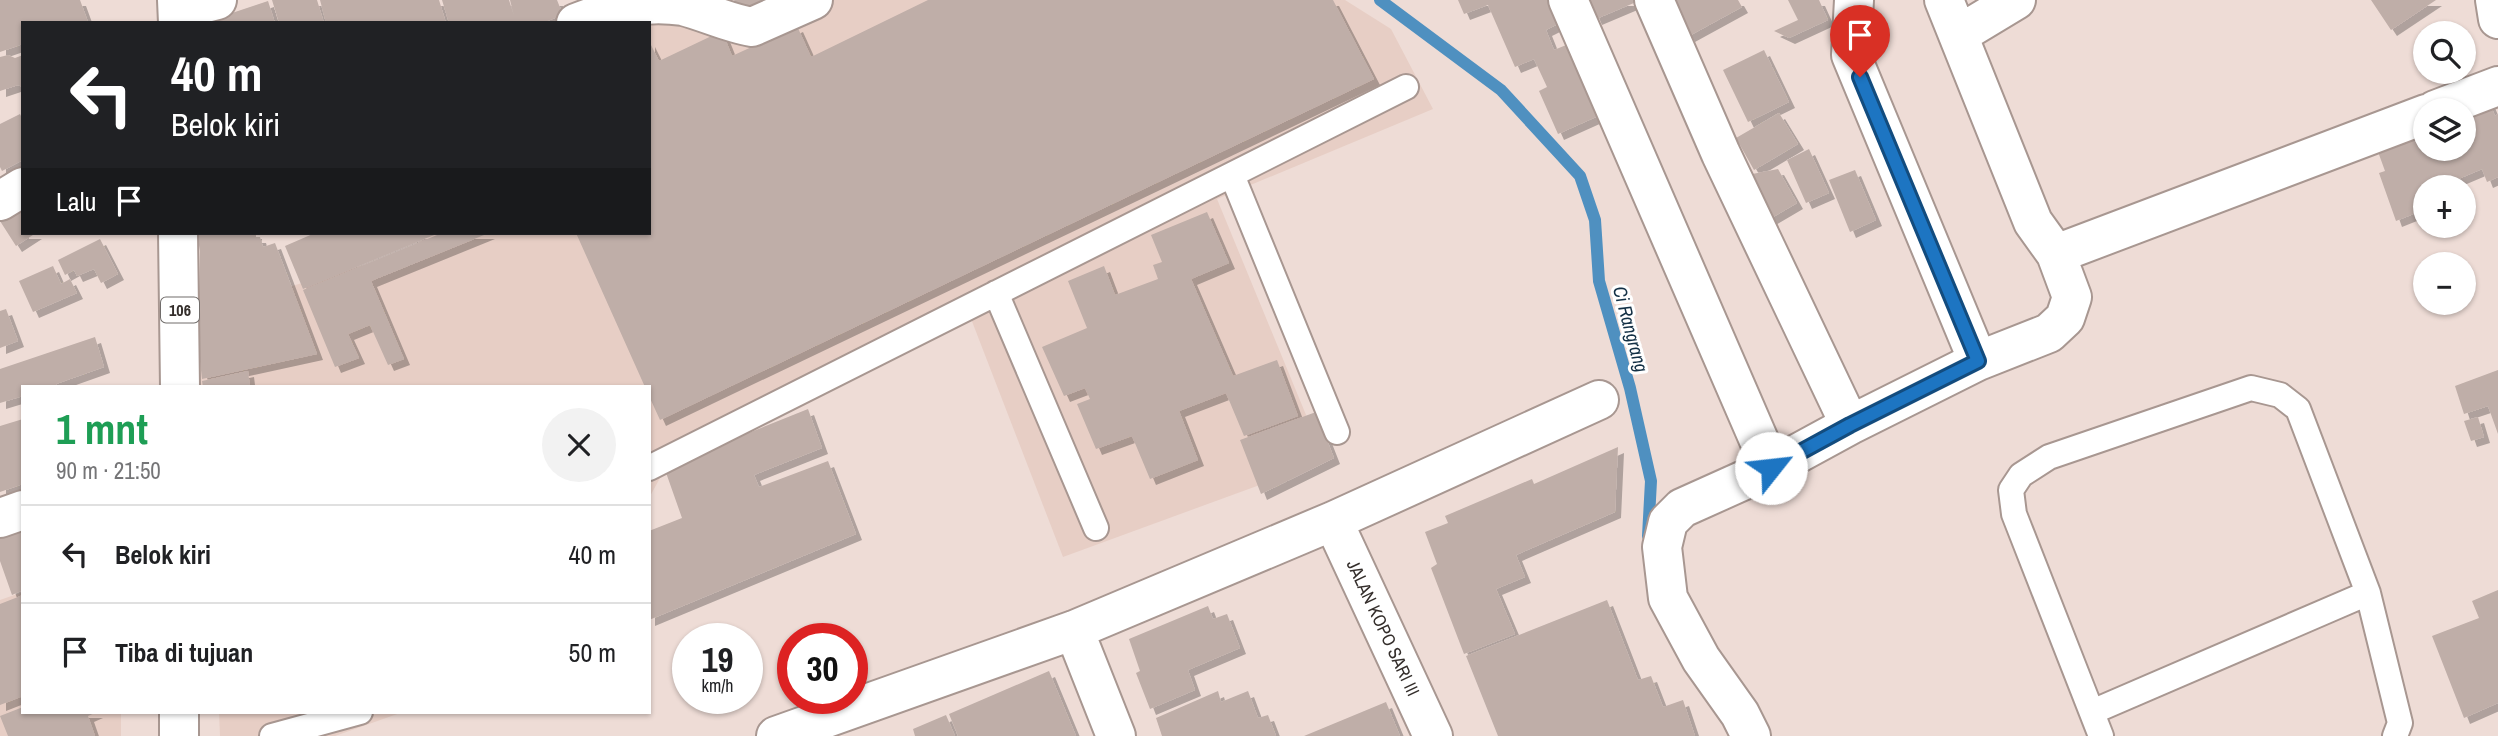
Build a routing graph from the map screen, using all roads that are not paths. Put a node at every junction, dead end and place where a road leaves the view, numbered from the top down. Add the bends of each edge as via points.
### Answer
1 (217, 0) edge
2 (813, 0) edge
3 (1568, 0) edge
4 (1654, 0) edge
5 (1854, 0) edge
6 (1944, 0) edge
7 (2016, 0) edge
8 (2495, 0) edge
9 (178, 11) edge
10 (2498, 19) edge
11 (581, 21) edge
12 (1958, 35) junction
13 (2498, 86) edge
14 (1406, 87) dead end
15 (2466, 98) edge
16 (2413, 119) edge
17 (1232, 175) junction
18 (21, 188) edge
19 (0, 201) edge
20 (178, 235) edge
21 (2056, 254) junction
22 (996, 293) junction
23 (1978, 361) junction
24 (180, 385) edge
25 (1599, 400) dead end
26 (1850, 425) junction
27 (1337, 432) dead end
28 (651, 467) edge
29 (1771, 468) junction
30 (21, 511) edge
31 (0, 518) edge
32 (1333, 520) junction
33 (1096, 528) dead end
34 (2368, 593) junction
35 (1074, 630) junction
36 (2092, 712) junction
37 (179, 714) edge
38 (353, 714) edge
39 (179, 736) edge
40 (272, 736) edge
41 (776, 736) edge
42 (1116, 736) edge
43 (1433, 736) edge
44 (1751, 736) edge
45 (2101, 736) edge
46 (2395, 736) edge

1 - 9 street
2 - 11 street via 752,27 680,5 648,1
3 - 29 street
4 - 26 street via 1721,154
5 - 23 street via 1850,55
6 - 12 street
7 - 12 street
8 - 10 street
12 - 21 street via 2034,222
13 - 15 street
14 - 17 lane
16 - 21 street
17 - 22 lane
17 - 27 lane
18 - 19 street
20 - 24 street, 106
21 - 23 street via 2072,297 2065,318 2049,333
22 - 28 lane
22 - 33 lane
23 - 26 street
25 - 32 street
26 - 29 street
29 - 44 street via 1682,508 1668,522 1662,547 1668,598
30 - 31 street
32 - 35 street
32 - 43 street, JALAN KOPO SARI III
34 - 36 lane
34 - 36 lane via 2298,409 2280,395 2251,388 2049,457 2021,475 2011,490 2014,514
34 - 46 lane via 2400,723
35 - 41 street
35 - 42 street
36 - 45 lane
37 - 39 street
38 - 40 lane

